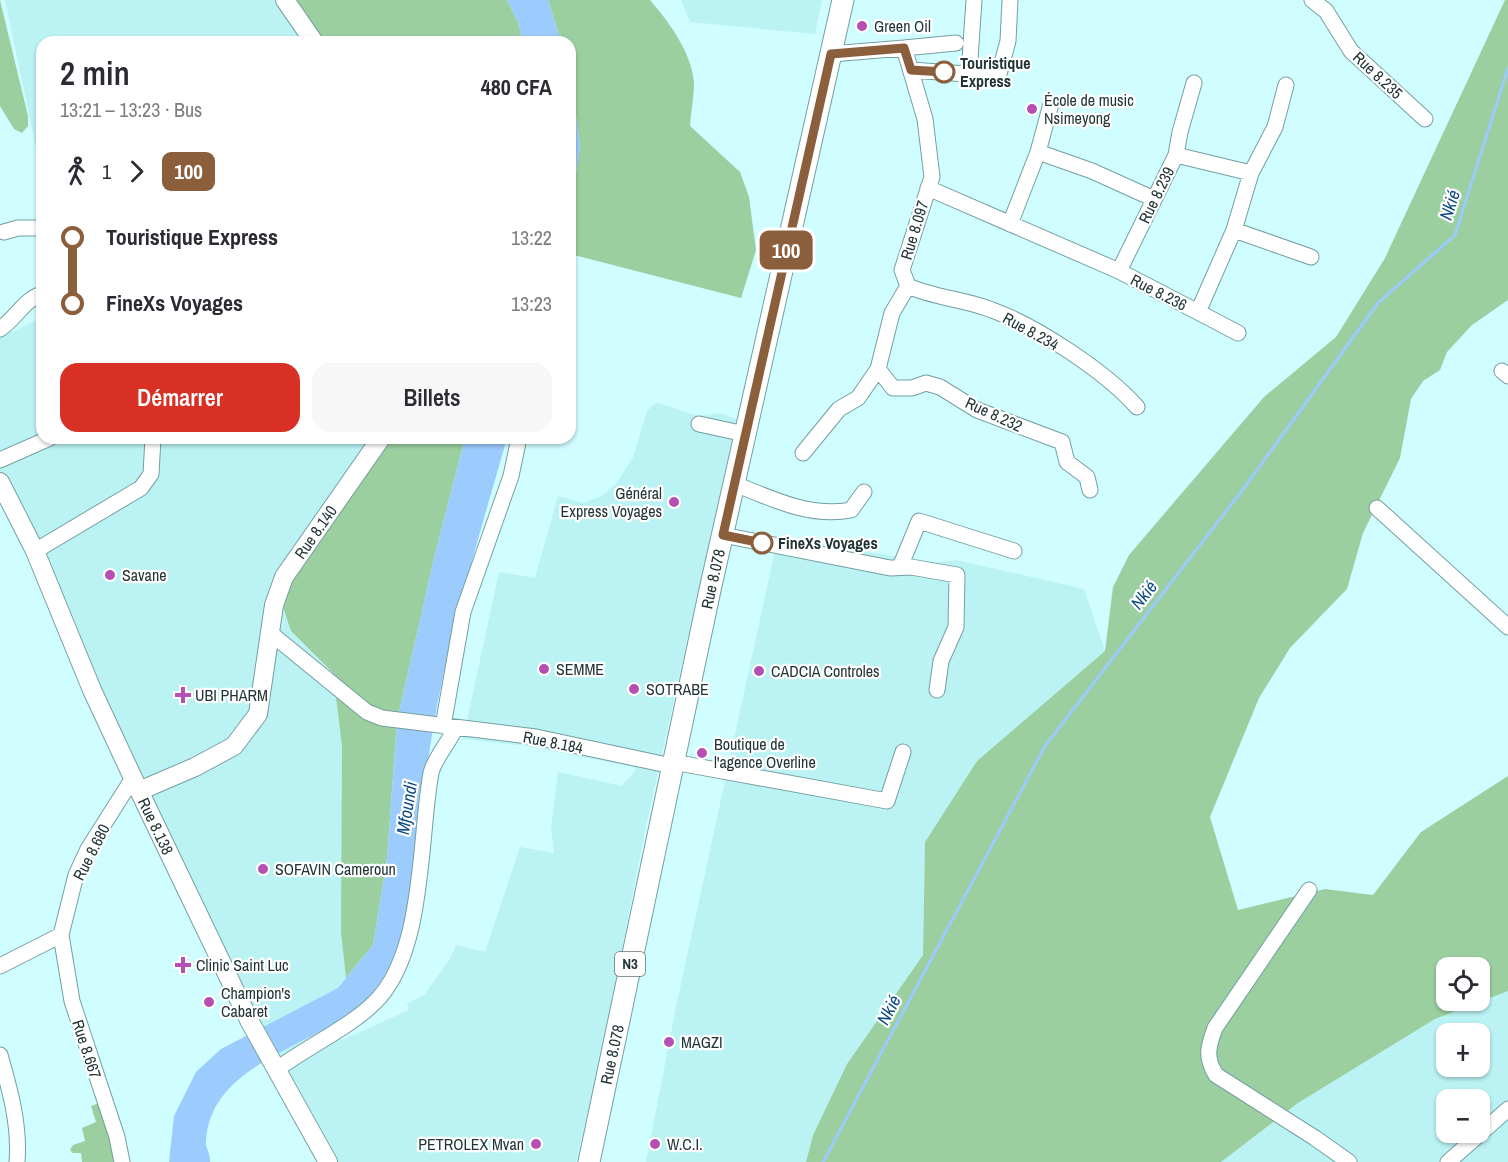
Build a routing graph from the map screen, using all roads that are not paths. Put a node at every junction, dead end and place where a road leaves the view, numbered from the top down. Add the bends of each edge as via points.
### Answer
1 (285, 0) edge
2 (843, 0) edge
3 (974, 0) edge
4 (1010, 0) edge
5 (1312, 0) edge
6 (310, 36) edge
7 (956, 43) dead end
8 (904, 48) junction
9 (831, 54) junction
10 (911, 70) junction
11 (969, 74) junction
12 (1194, 83) dead end
13 (1286, 85) dead end
14 (1051, 104) dead end
15 (1425, 120) dead end
16 (1038, 152) junction
17 (1176, 155) junction
18 (1251, 173) junction
19 (928, 188) junction
20 (1154, 199) junction
21 (1010, 224) junction
22 (36, 228) edge
23 (1234, 230) junction
24 (4, 232) dead end
25 (1311, 257) dead end
26 (1119, 271) junction
27 (908, 286) junction
28 (36, 297) edge
29 (1198, 312) junction
30 (0, 328) edge
31 (1238, 333) dead end
32 (878, 369) junction
33 (1137, 407) dead end
34 (699, 424) dead end
35 (745, 434) junction
36 (37, 444) edge
37 (153, 444) edge
38 (377, 444) edge
39 (518, 444) edge
40 (803, 453) dead end
41 (0, 460) edge
42 (0, 482) edge
43 (735, 484) junction
44 (1090, 490) dead end
45 (864, 492) dead end
46 (1377, 508) dead end
47 (723, 535) junction
48 (35, 551) junction
49 (1014, 551) dead end
50 (900, 567) junction
51 (1507, 624) edge
52 (269, 632) junction
53 (937, 690) dead end
54 (444, 727) junction
55 (903, 752) dead end
56 (672, 764) junction
57 (136, 784) junction
58 (1309, 890) dead end
59 (61, 935) junction
60 (0, 966) edge
61 (0, 1055) edge
62 (274, 1067) junction
63 (1508, 1109) edge
64 (17, 1162) edge
65 (122, 1162) edge
66 (328, 1162) edge
67 (589, 1162) edge
68 (1349, 1162) edge
69 (1448, 1162) edge

1 - 6 main road
2 - 9 highway, Rue 8.078 / N3
3 - 11 street
4 - 11 street via 1008,41 1001,69 994,76
5 - 15 street, Rue 8.235 via 1326,10 1351,51
7 - 8 street
8 - 9 street
8 - 10 street, Rue 8.097
9 - 35 highway, Rue 8.078 / N3
10 - 11 street
10 - 19 street, Rue 8.097 via 930,148 932,177
12 - 17 street
13 - 18 street, Rue 8.236 via 1275,127
14 - 16 street
16 - 20 street
16 - 21 street
17 - 18 street, Rue 8.239
17 - 20 street, Rue 8.239
18 - 23 street, Rue 8.236
19 - 21 street, Rue 8.236
19 - 27 street, Rue 8.097 via 902,270
20 - 26 street, Rue 8.239
21 - 26 street, Rue 8.236
22 - 24 street
23 - 25 street
23 - 29 street, Rue 8.236
26 - 29 street, Rue 8.236
27 - 32 street, Rue 8.097 via 892,313
27 - 33 street, Rue 8.234 via 994,310 1086,363 1120,388
28 - 30 street
29 - 31 street
32 - 40 street, Rue 8.097 via 858,398 840,409
32 - 44 street, Rue 8.232 via 893,388 926,383 940,387 977,410 1062,442 1067,462 1087,477
34 - 35 street
35 - 43 highway, Rue 8.078 / N3
36 - 41 street
37 - 48 street via 151,474 141,488
38 - 52 main road, Rue 8.140 via 284,577
39 - 54 street via 463,612
42 - 48 main road, Rue 8.138
43 - 45 street via 800,508 829,513 851,510
43 - 47 highway, Rue 8.078 / N3
46 - 51 street
47 - 50 street
47 - 56 highway, Rue 8.078 / N3
48 - 57 main road, Rue 8.138
49 - 50 street via 919,521
50 - 53 street via 957,575 956,627 941,661
52 - 54 street, Rue 8.184 via 367,712 397,721
52 - 57 main road, Rue 8.140 via 258,714 234,746 195,767
54 - 56 street, Rue 8.184 via 536,737
54 - 62 street via 432,770 408,939 395,973 375,1003
55 - 56 street, Rue 8.184 via 887,801
56 - 67 highway, Rue 8.078 / N3
57 - 59 street, Rue 8.680 via 88,849 76,875
57 - 62 main road, Rue 8.138
58 - 68 street via 1215,1028 1208,1046 1208,1061 1216,1075
59 - 60 street
59 - 65 street, Rue 8.667 via 72,1001
61 - 64 street via 12,1096
62 - 66 main road, Rue 8.138
63 - 69 street

